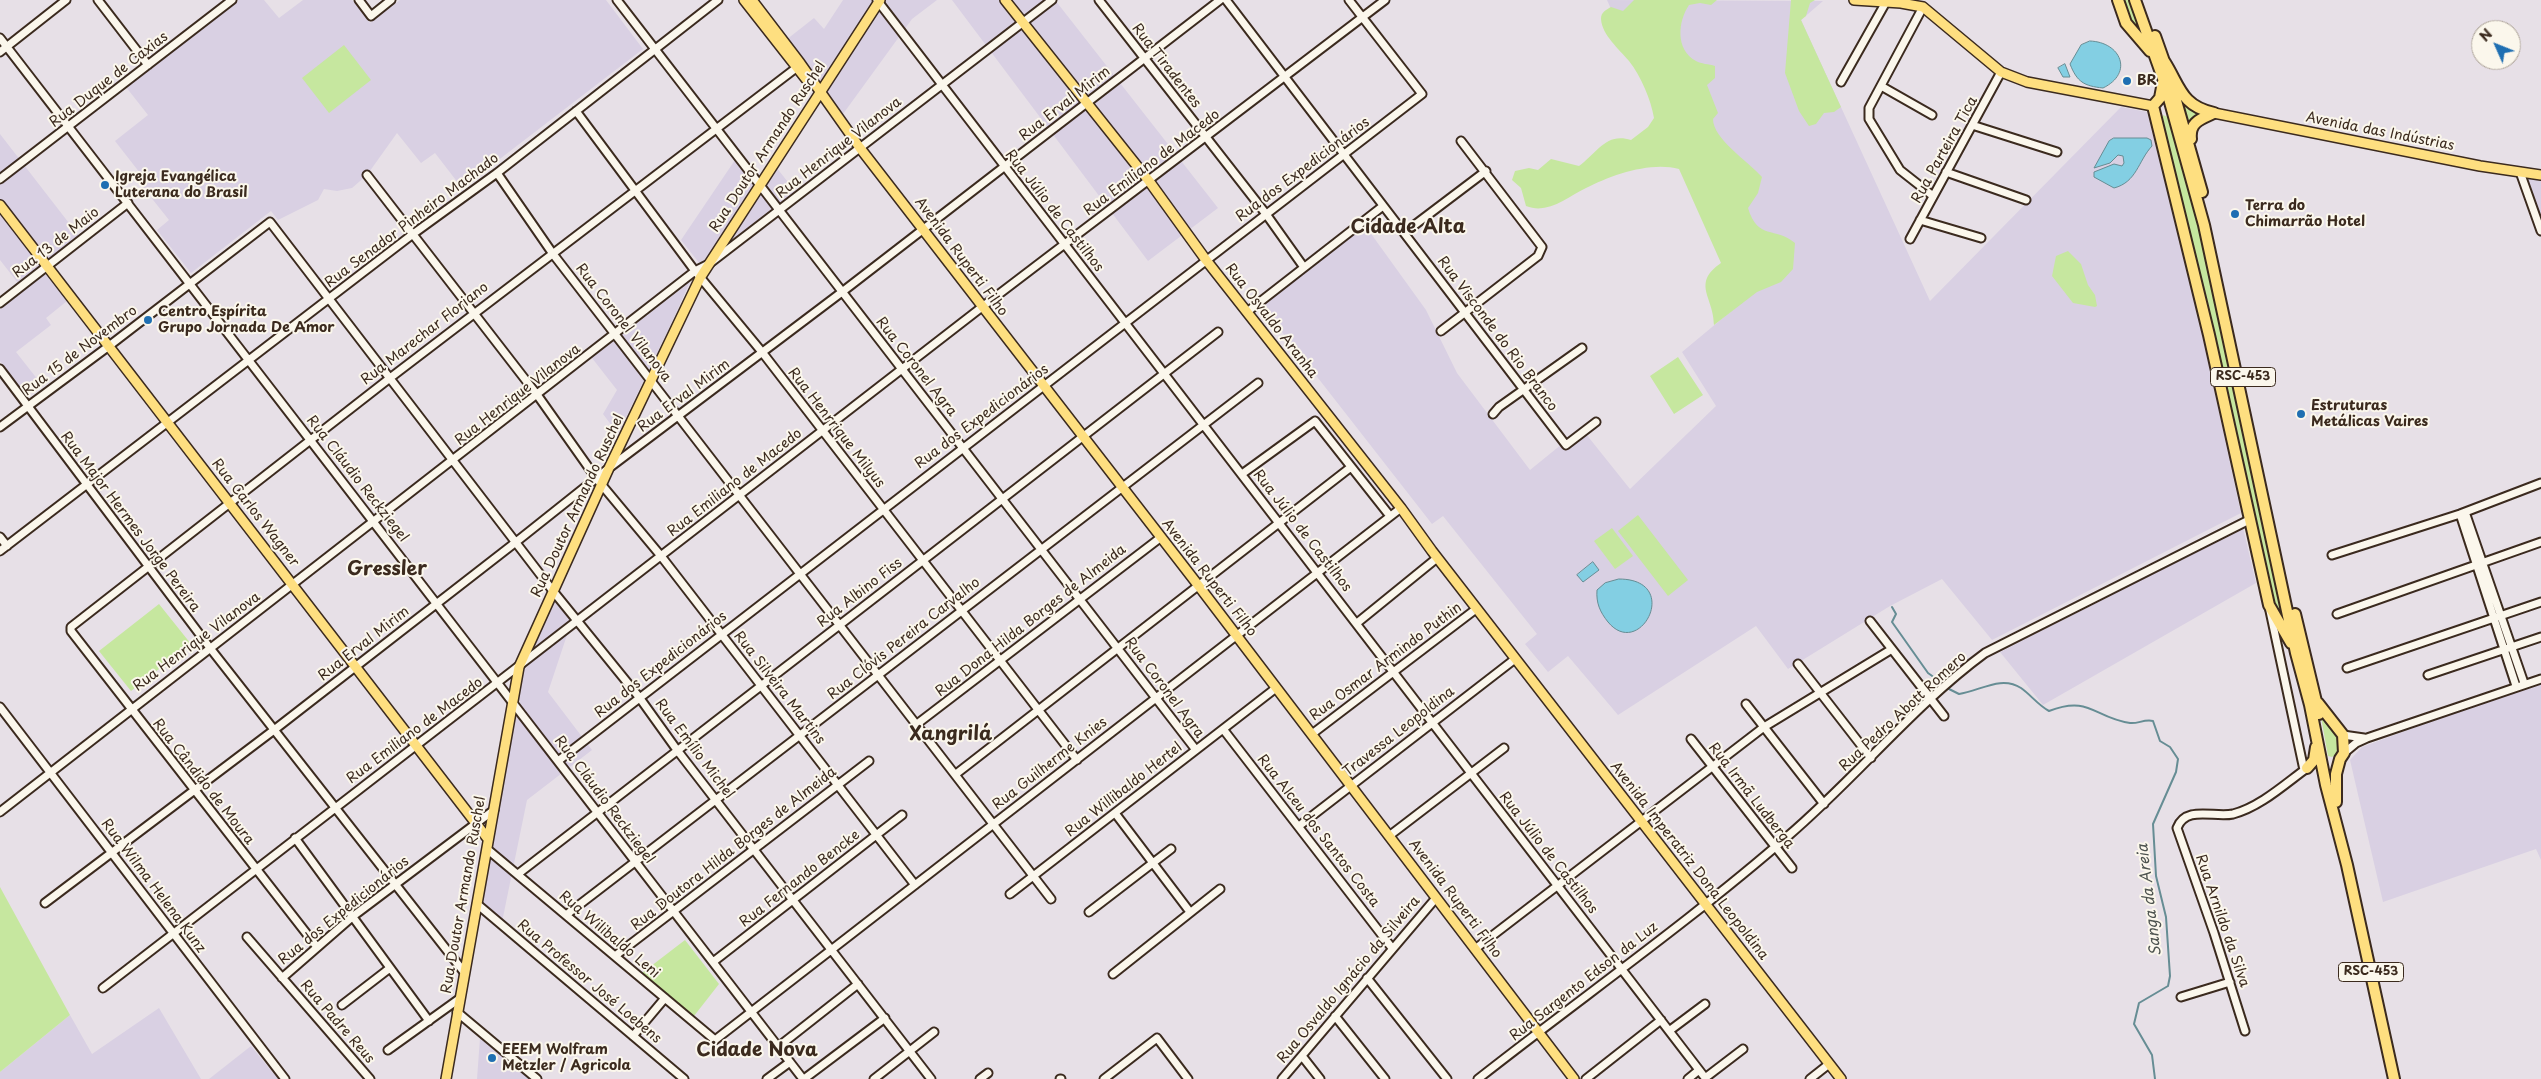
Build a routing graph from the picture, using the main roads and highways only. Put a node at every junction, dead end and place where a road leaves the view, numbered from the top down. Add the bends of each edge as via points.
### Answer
1 (744, 0) edge
2 (752, 0) edge
3 (1005, 0) edge
4 (1854, 0) edge
5 (2118, 0) edge
6 (879, 1) edge
7 (2140, 1) edge
8 (2160, 60) junction
9 (798, 66) junction
10 (2163, 78) junction
11 (820, 94) junction
12 (2153, 106) junction
13 (2214, 113) junction
14 (2177, 124) junction
15 (2195, 162) junction
16 (2541, 175) edge
17 (0, 205) edge
18 (2296, 653) junction
19 (1515, 659) joint
20 (2316, 700) junction
21 (2318, 744) junction
22 (2342, 756) junction
23 (2328, 758) junction
24 (2326, 785) junction
25 (2336, 802) junction
26 (488, 839) junction
27 (2347, 865) junction
28 (446, 1079) edge
29 (1574, 1079) edge
30 (1841, 1079) edge
31 (2394, 1079) edge

1 - 9 main road, Avenida Ruperti Filho
2 - 9 main road, Avenida Ruperti Filho
3 - 19 main road, Rua Osvaldo Aranha via 1149,181 1206,260
4 - 12 main road via 1923,8 2001,72 2026,82
5 - 8 highway via 2126,23
6 - 11 main road, Rua Doutor Armando Ruschel
7 - 8 highway, RSC-453
8 - 10 highway, RSC-453
8 - 13 highway via 2190,103
8 - 15 highway, RSC-453
9 - 11 main road, Avenida Ruperti Filho
10 - 12 highway via 2162,91
10 - 14 highway, RSC-453
11 - 26 main road, Rua Doutor Armando Ruschel via 709,264 698,275 652,380 609,468 599,481 519,667
11 - 29 main road, Avenida Ruperti Filho
12 - 14 highway via 2167,113
12 - 18 highway via 2209,335 2269,605
13 - 15 highway via 2198,120 2192,127 2190,136
13 - 16 main road, Avenida das Indústrias via 2374,146
14 - 18 highway, RSC-453 via 2206,234
15 - 20 highway, RSC-453
17 - 26 main road, Rua Carlos Wagner
18 - 21 highway, RSC-453
19 - 30 main road, Avenida Imperatriz Dona Leopoldina
20 - 22 highway via 2343,735
20 - 23 highway, RSC-453
21 - 23 highway
21 - 24 highway, RSC-453
21 - 24 highway via 2314,760 2305,769 2317,770
22 - 23 highway
22 - 25 highway via 2336,781
23 - 25 highway, RSC-453
24 - 27 highway, RSC-453
25 - 27 highway, RSC-453
26 - 28 main road, Rua Doutor Armando Ruschel
27 - 31 highway, RSC-453

